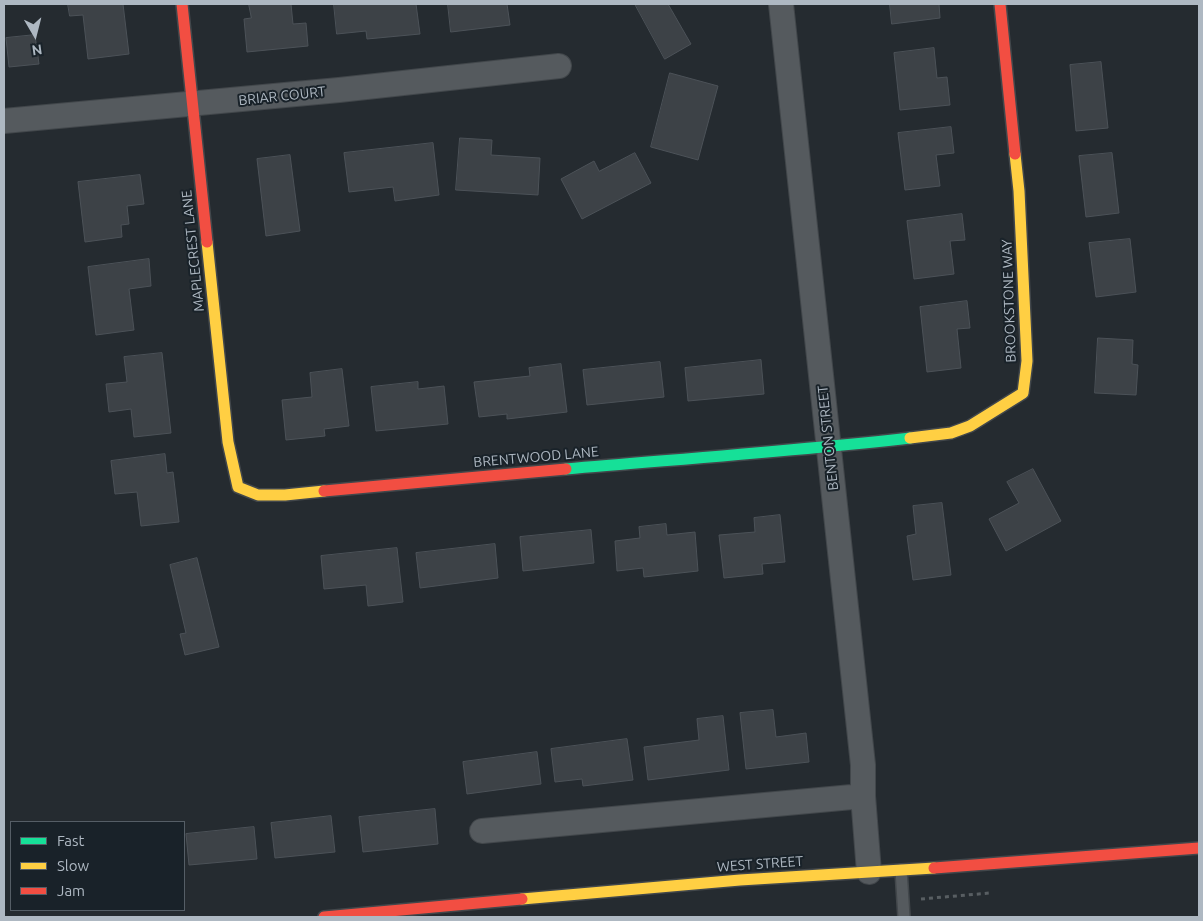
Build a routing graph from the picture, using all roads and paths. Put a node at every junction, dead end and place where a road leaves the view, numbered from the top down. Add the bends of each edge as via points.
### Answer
1 (182, 4) edge
2 (781, 4) edge
3 (1000, 4) edge
4 (559, 66) dead end
5 (192, 105) junction
6 (4, 121) edge
7 (829, 447) junction
8 (245, 490) joint
9 (863, 796) junction
10 (482, 832) dead end
11 (1199, 848) edge
12 (900, 870) junction
13 (869, 872) junction
14 (324, 917) edge
15 (904, 917) edge

1 - 5 street, MAPLECREST LANE
2 - 7 street, BENTON STREET
3 - 7 street, BROOKSTONE WAY via 1019,191 1027,362 1023,393 970,426 951,433
4 - 5 street, BRIAR COURT
5 - 6 street, BRIAR COURT
5 - 8 street, MAPLECREST LANE via 228,442 238,487
7 - 8 street, BRENTWOOD LANE via 285,495 258,495
7 - 9 street, BENTON STREET via 863,765
9 - 10 street
9 - 13 street, BENTON STREET
11 - 12 street, WEST STREET
12 - 13 street, WEST STREET
12 - 15 lane
13 - 14 street, WEST STREET via 740,880 514,904

